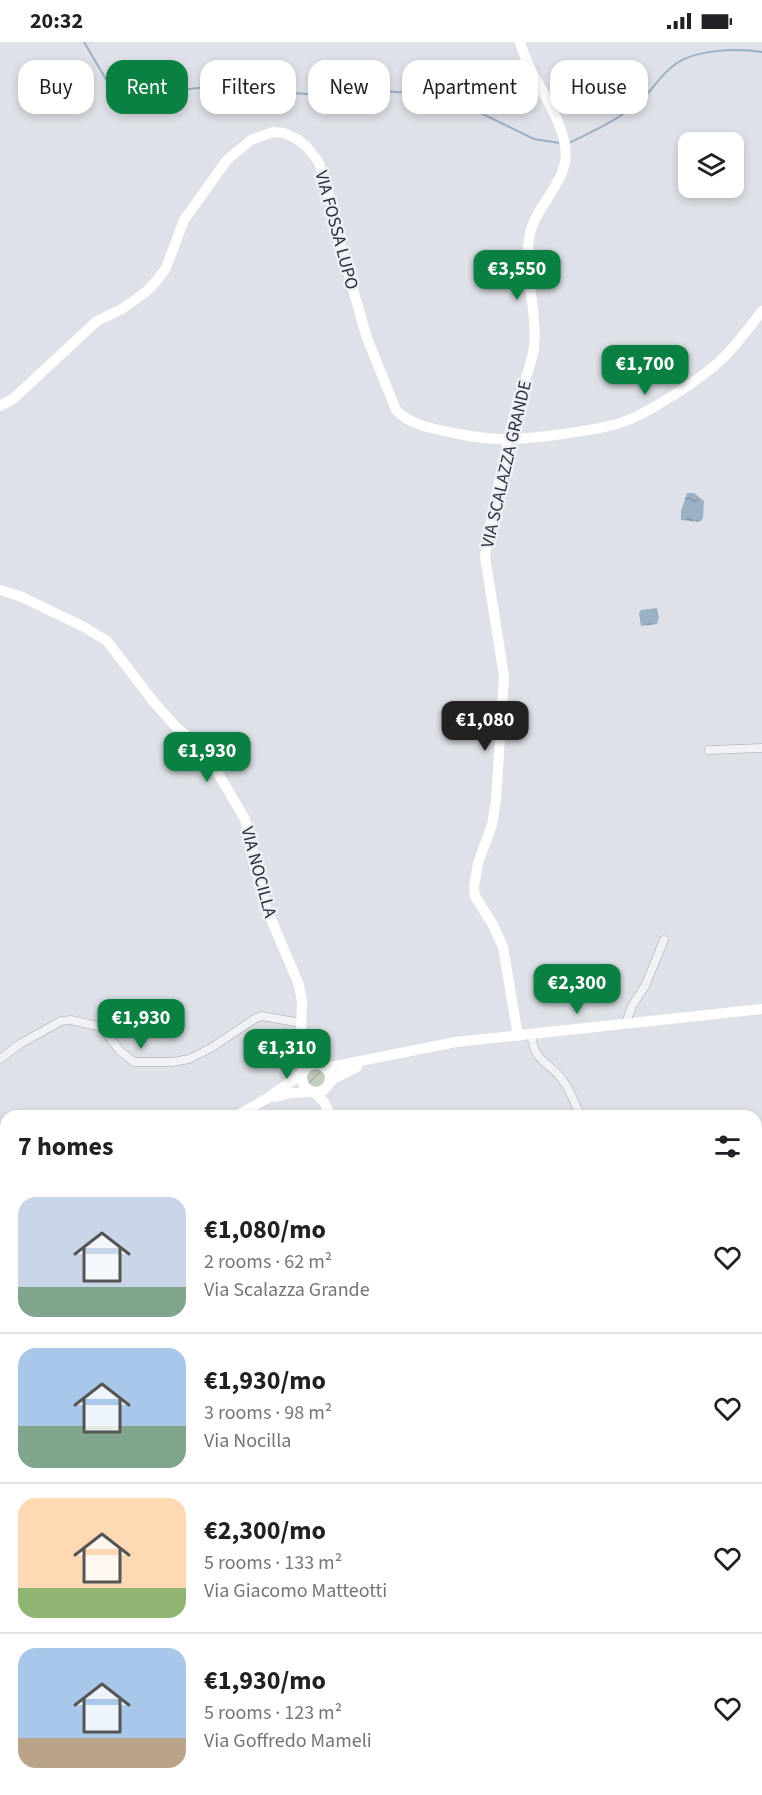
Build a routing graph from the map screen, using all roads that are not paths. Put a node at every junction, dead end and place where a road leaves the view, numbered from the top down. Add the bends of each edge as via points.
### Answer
1 (520, 42) edge
2 (762, 311) edge
3 (0, 406) edge
4 (508, 440) junction
5 (0, 590) edge
6 (762, 748) edge
7 (709, 750) dead end
8 (664, 940) dead end
9 (762, 1009) edge
10 (301, 1023) junction
11 (625, 1025) junction
12 (531, 1034) junction
13 (518, 1036) junction
14 (305, 1049) junction
15 (382, 1057) junction
16 (0, 1059) edge
17 (322, 1066) junction
18 (303, 1072) junction
19 (327, 1086) junction
20 (313, 1092) junction
21 (266, 1099) junction
22 (324, 1102) junction
23 (247, 1110) edge
24 (328, 1110) edge
25 (578, 1110) edge

1 - 4 street, VIA SCALAZZA GRANDE via 560,130 566,154 558,181 530,234 534,347
2 - 4 street, VIA FOSSA LUPO via 726,356 648,411 606,426
3 - 4 street, VIA FOSSA LUPO via 13,399 97,321 122,309 153,285 166,268 184,220 226,160 251,140 273,132 297,139 318,161 367,338 396,410 414,423
4 - 13 street, VIA SCALAZZA GRANDE via 485,557 504,676 496,800 474,887 475,896 503,947
5 - 10 street, VIA NOCILLA via 22,597 107,641 153,701 208,758 245,819 265,905 299,985
6 - 7 street
8 - 11 street
9 - 11 street
10 - 14 street, VIA NOCILLA
10 - 16 street via 262,1016 189,1059 142,1063 127,1058 101,1026 60,1021
11 - 12 street
12 - 13 street
12 - 25 street via 536,1054 563,1081
13 - 15 street via 456,1042
14 - 17 street
14 - 18 street, VIA NOCILLA
15 - 17 street
15 - 19 street via 347,1071
17 - 18 street via 308,1066
17 - 19 street via 328,1072
18 - 20 street via 302,1082
18 - 21 street
19 - 20 street
19 - 22 street
20 - 21 street
20 - 22 street
21 - 23 street
22 - 24 street

